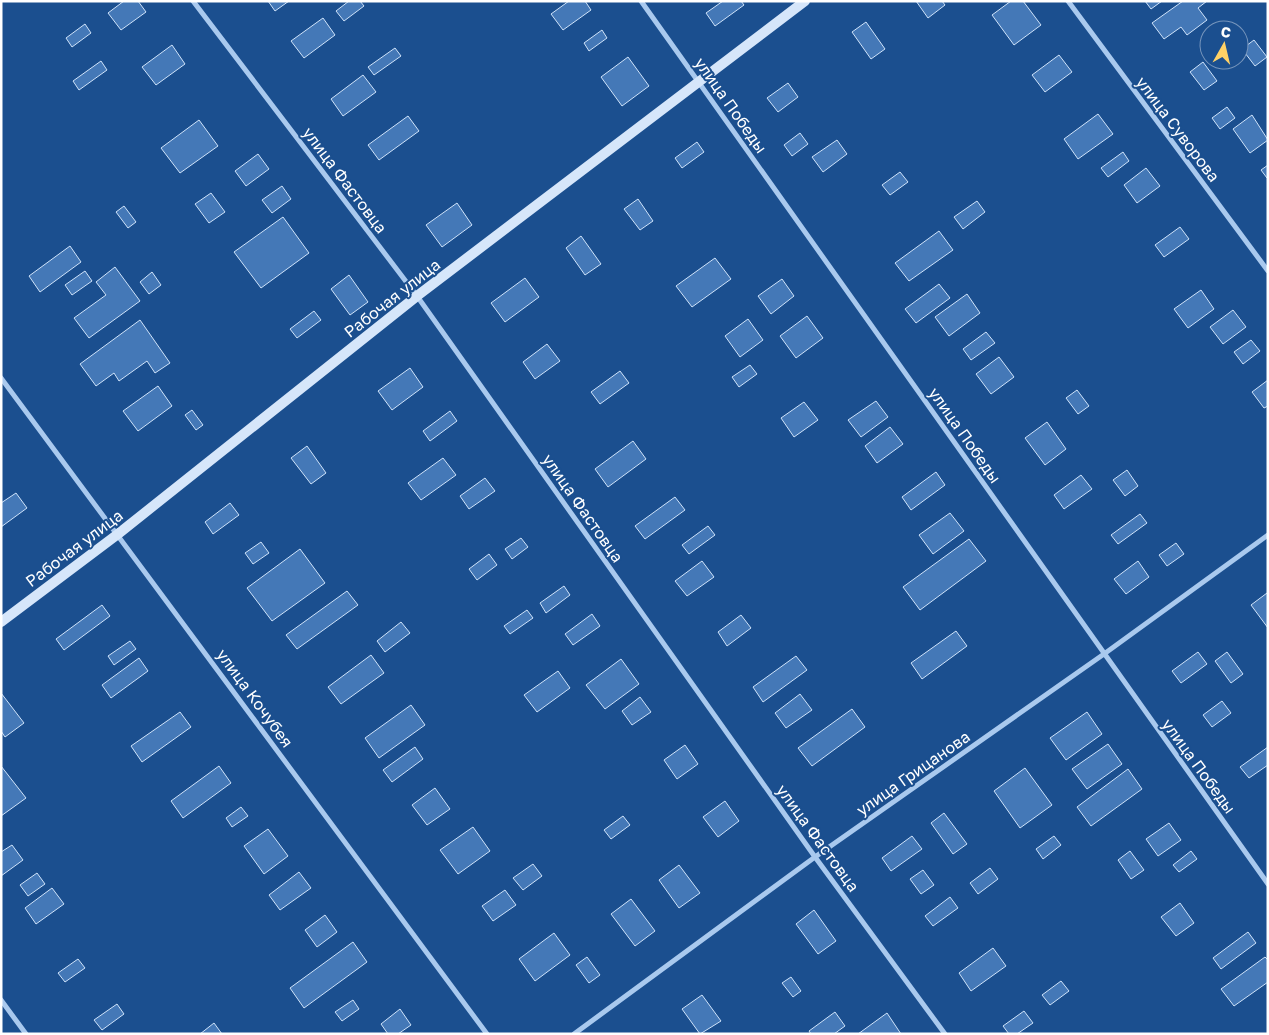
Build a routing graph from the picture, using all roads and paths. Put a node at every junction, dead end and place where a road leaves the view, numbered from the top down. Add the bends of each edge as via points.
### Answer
1 (193, 1) edge
2 (641, 1) edge
3 (805, 1) edge
4 (1068, 1) edge
5 (699, 80) junction
6 (1268, 271) edge
7 (417, 296) junction
8 (1, 378) edge
9 (118, 534) junction
10 (1268, 535) edge
11 (1, 622) edge
12 (1104, 654) junction
13 (816, 857) junction
14 (1268, 884) edge
15 (1, 1000) edge
16 (26, 1034) edge
17 (487, 1034) edge
18 (574, 1034) edge
19 (945, 1034) edge

1 - 7 street, улица Фастовца
2 - 5 street, улица Победы
3 - 5 street, Рабочая улица
4 - 6 street, улица Суворова
5 - 7 street, Рабочая улица
5 - 12 street, улица Победы
7 - 9 street, Рабочая улица
7 - 13 street, улица Фастовца
8 - 9 street, улица Кочубея
9 - 11 street, Рабочая улица
9 - 17 street, улица Кочубея
10 - 12 street, улица Грицанова
12 - 13 street, улица Грицанова
12 - 14 street, улица Победы
13 - 18 street, улица Грицанова
13 - 19 street, улица Фастовца
15 - 16 street

